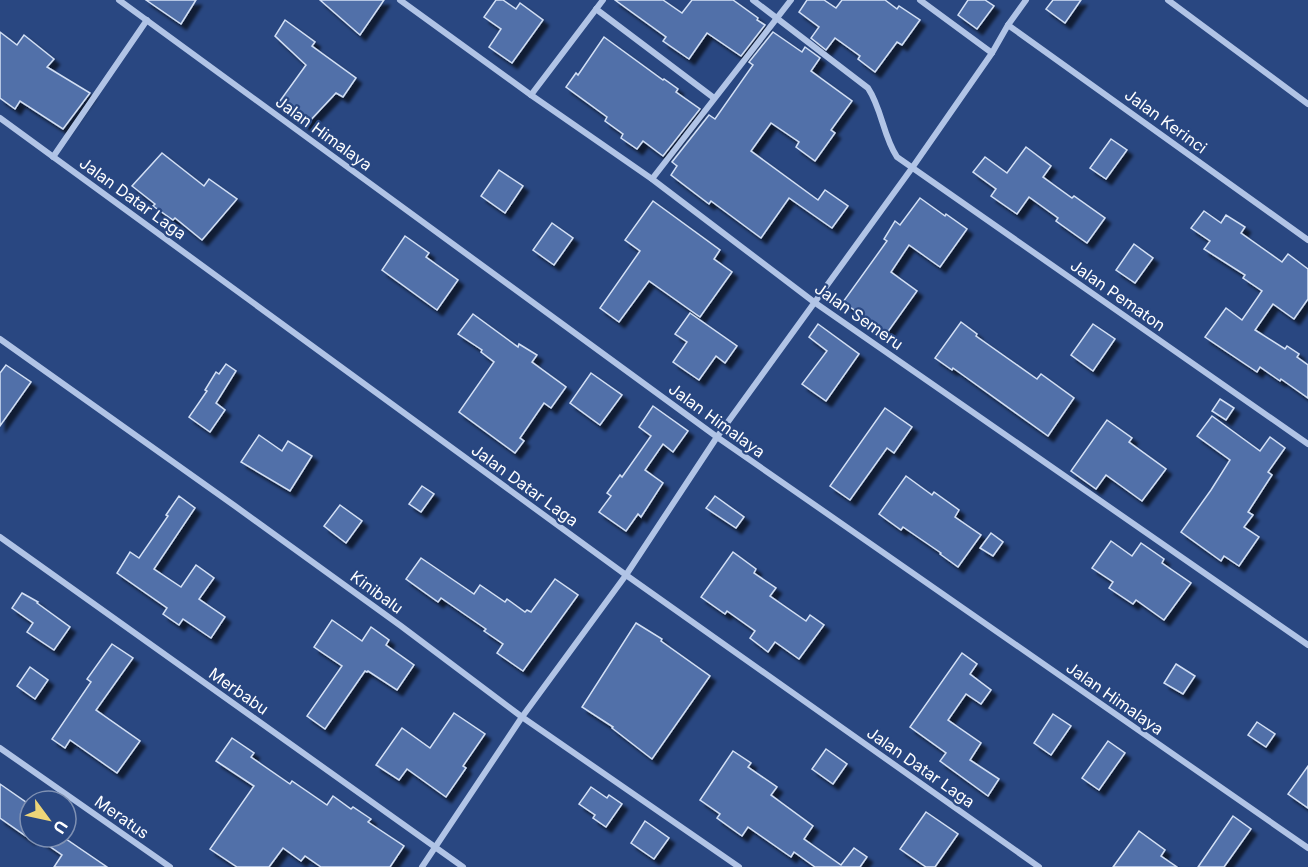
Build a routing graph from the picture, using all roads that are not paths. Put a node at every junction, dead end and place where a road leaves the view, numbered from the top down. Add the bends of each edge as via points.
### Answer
1 (120, 0) edge
2 (400, 0) edge
3 (603, 0) edge
4 (753, 0) edge
5 (791, 0) edge
6 (920, 0) edge
7 (1026, 0) edge
8 (1168, 0) edge
9 (596, 9) junction
10 (777, 19) junction
11 (147, 20) junction
12 (1008, 25) junction
13 (992, 53) junction
14 (531, 95) junction
15 (714, 98) junction
16 (1308, 104) edge
17 (0, 118) edge
18 (53, 157) junction
19 (912, 168) junction
20 (652, 179) junction
21 (1308, 240) edge
22 (814, 302) junction
23 (0, 339) edge
24 (717, 437) junction
25 (1308, 444) edge
26 (0, 537) edge
27 (626, 575) junction
28 (1308, 645) edge
29 (522, 717) junction
30 (0, 748) edge
31 (436, 848) junction
32 (1308, 848) edge
33 (170, 867) edge
34 (422, 867) edge
35 (463, 867) edge
36 (739, 867) edge
37 (1039, 867) edge

1 - 11 street, Jalan Himalaya
2 - 14 street, Jalan Semeru
3 - 9 street
4 - 10 street, Jalan Pematon
5 - 10 street
6 - 13 street
7 - 12 street
8 - 16 street
9 - 14 street
9 - 15 street
10 - 15 street
10 - 19 street, Jalan Pematon via 868,88 875,98 890,148
11 - 18 street
11 - 24 street, Jalan Himalaya
12 - 13 street
12 - 21 street, Jalan Kerinci
13 - 19 street
14 - 20 street, Jalan Semeru
15 - 20 street
17 - 18 street, Jalan Datar Laga
18 - 27 street, Jalan Datar Laga
19 - 22 street
19 - 25 street, Jalan Pematon
20 - 22 street, Jalan Semeru
22 - 24 street
22 - 28 street, Jalan Semeru
23 - 29 street, Kinibalu
24 - 27 street
24 - 32 street, Jalan Himalaya
26 - 31 street, Merbabu
27 - 29 street
27 - 37 street, Jalan Datar Laga
29 - 31 street
29 - 36 street, Kinibalu
30 - 33 street, Meratus
31 - 34 street
31 - 35 street, Merbabu

